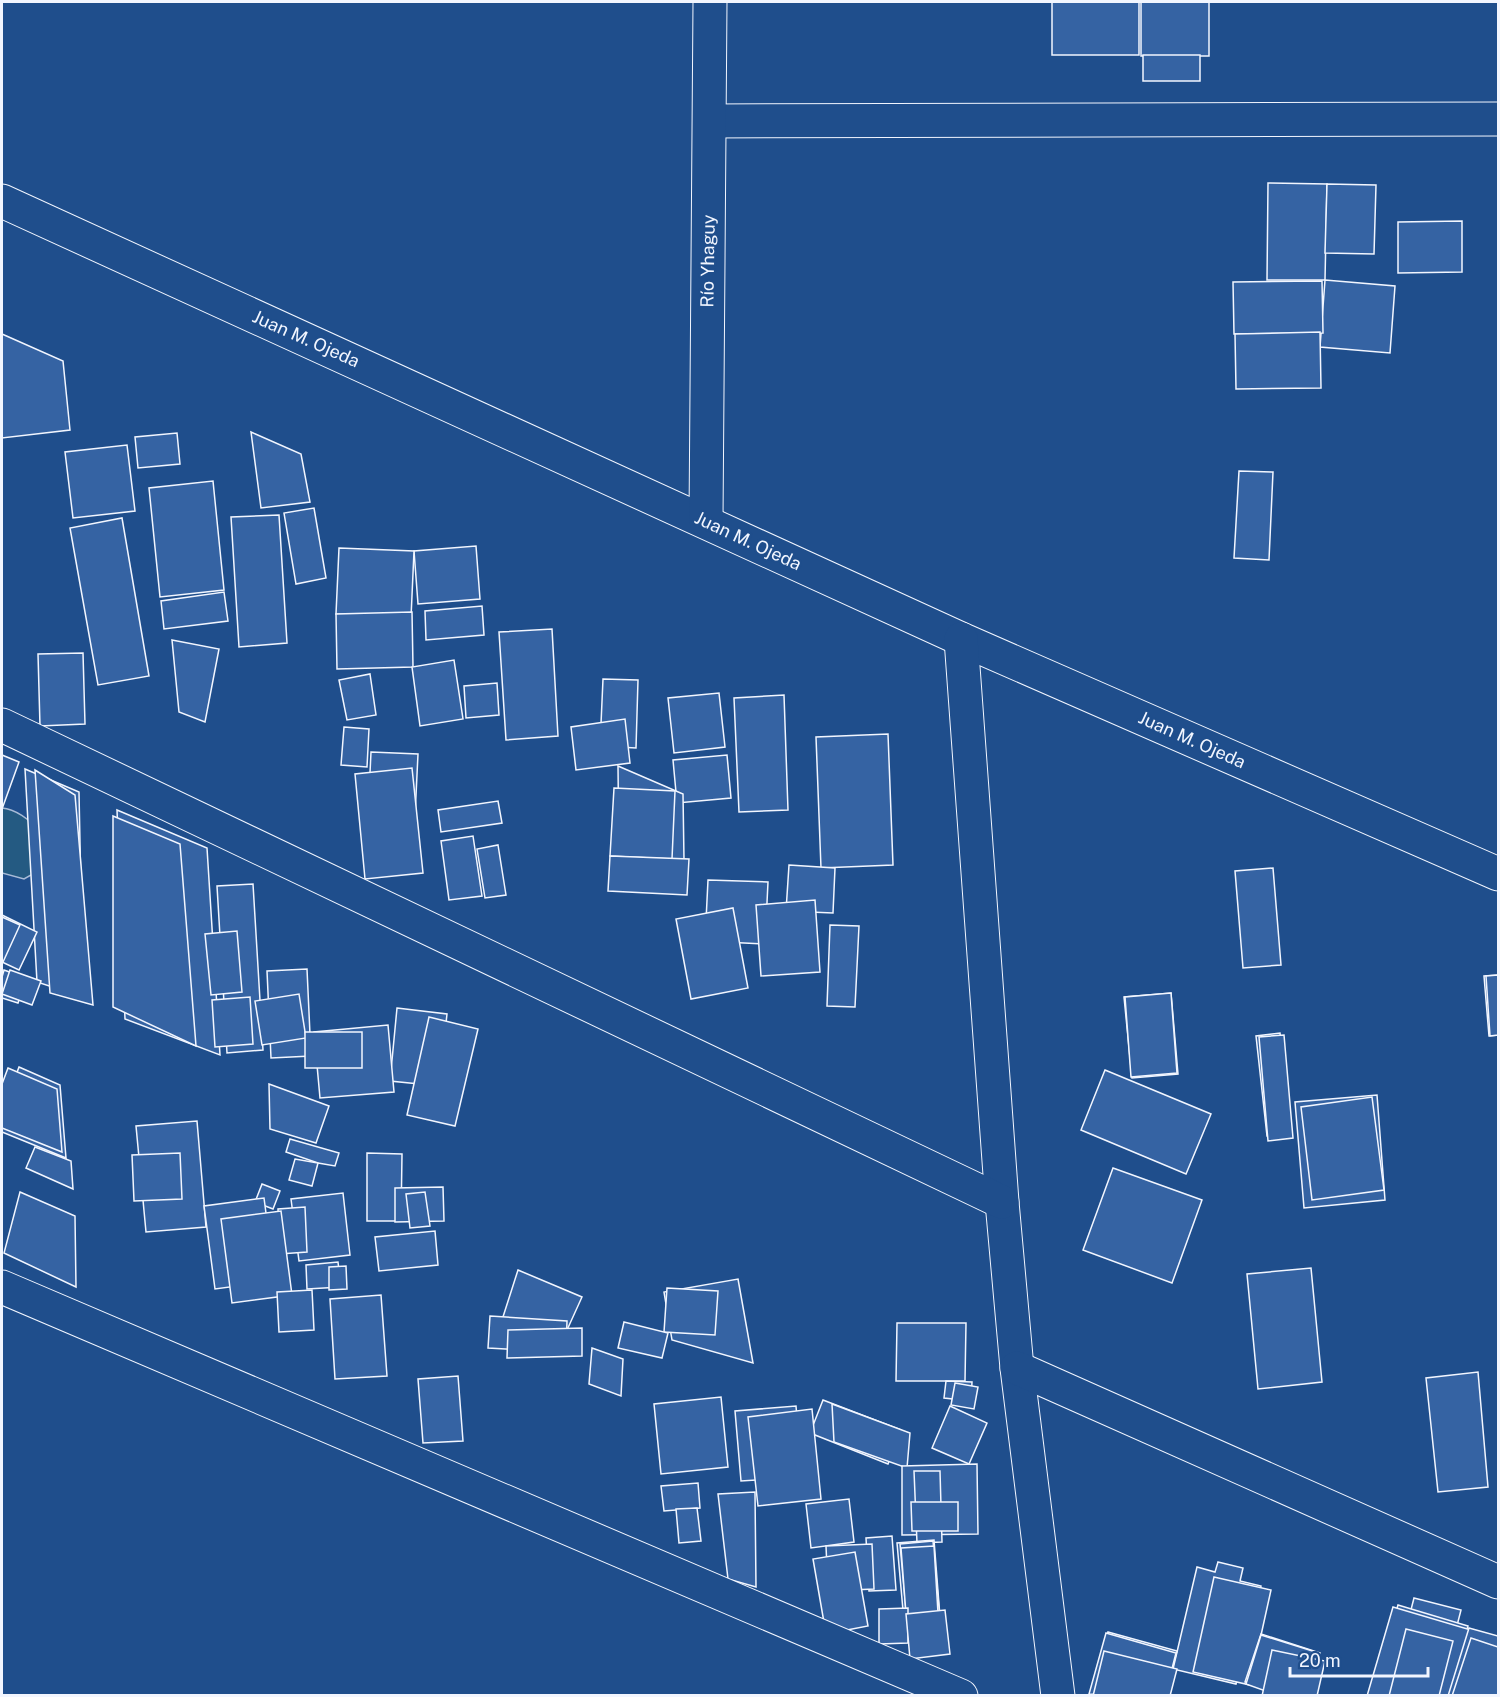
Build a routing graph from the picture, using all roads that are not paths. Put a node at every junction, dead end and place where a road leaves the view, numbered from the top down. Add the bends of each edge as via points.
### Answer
1 (710, 2) edge
2 (1498, 120) edge
3 (710, 121) junction
4 (2, 201) edge
5 (706, 521) junction
6 (962, 639) junction
7 (2, 724) edge
8 (1498, 874) edge
9 (1002, 1202) junction
10 (2, 1287) edge
11 (1017, 1368) junction
12 (1498, 1582) edge
13 (961, 1695) edge
14 (1058, 1695) edge

1 - 3 street, Río Yhaguy
2 - 3 street
3 - 5 street, Río Yhaguy
4 - 5 street, Juan M. Ojeda
5 - 6 street, Juan M. Ojeda
6 - 8 street, Juan M. Ojeda
6 - 9 street
7 - 9 street
9 - 11 street
10 - 13 street
11 - 12 street
11 - 14 street

